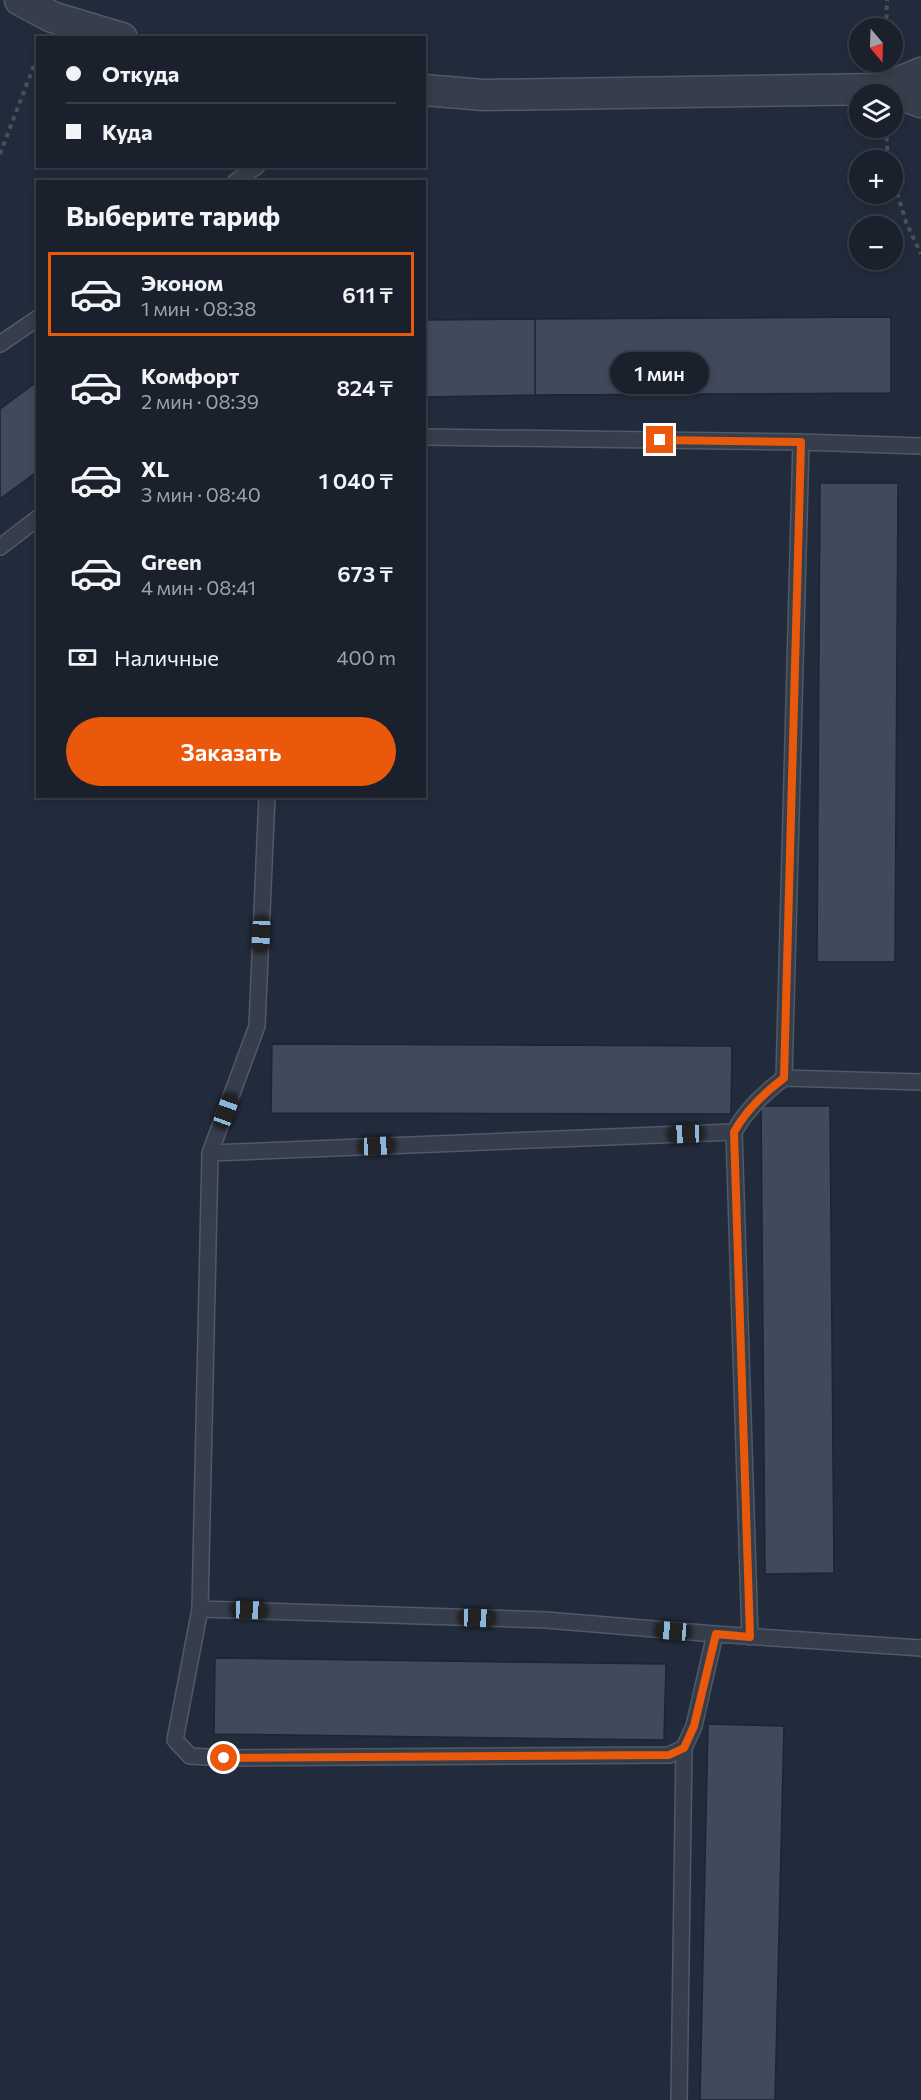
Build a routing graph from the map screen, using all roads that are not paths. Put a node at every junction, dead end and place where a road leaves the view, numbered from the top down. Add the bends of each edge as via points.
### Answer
1 (20, 0) edge
2 (115, 36) edge
3 (921, 72) edge
4 (895, 84) edge
5 (426, 90) edge
6 (849, 90) edge
7 (903, 96) edge
8 (921, 102) edge
9 (254, 168) edge
10 (238, 180) edge
11 (36, 319) edge
12 (0, 344) edge
13 (426, 437) edge
14 (801, 442) junction
15 (921, 446) edge
16 (36, 520) edge
17 (0, 547) edge
18 (267, 798) edge
19 (784, 1078) junction
20 (921, 1082) edge
21 (734, 1132) junction
22 (210, 1153) junction
23 (200, 1609) junction
24 (716, 1634) junction
25 (750, 1637) junction
26 (921, 1648) edge
27 (684, 1748) junction
28 (679, 2100) edge

1 - 2 street via 52,18
3 - 4 street
5 - 6 street via 484,95
7 - 8 street
9 - 10 lane
11 - 12 lane
13 - 14 lane
14 - 15 lane
14 - 19 lane
16 - 17 lane
18 - 22 lane via 257,1026
19 - 20 lane
19 - 21 lane via 767,1090
21 - 22 lane
21 - 25 lane
22 - 23 lane
23 - 24 lane via 546,1620
23 - 27 lane via 175,1740 190,1756 669,1755
24 - 25 lane
24 - 27 lane via 694,1726
25 - 26 lane
27 - 28 lane

